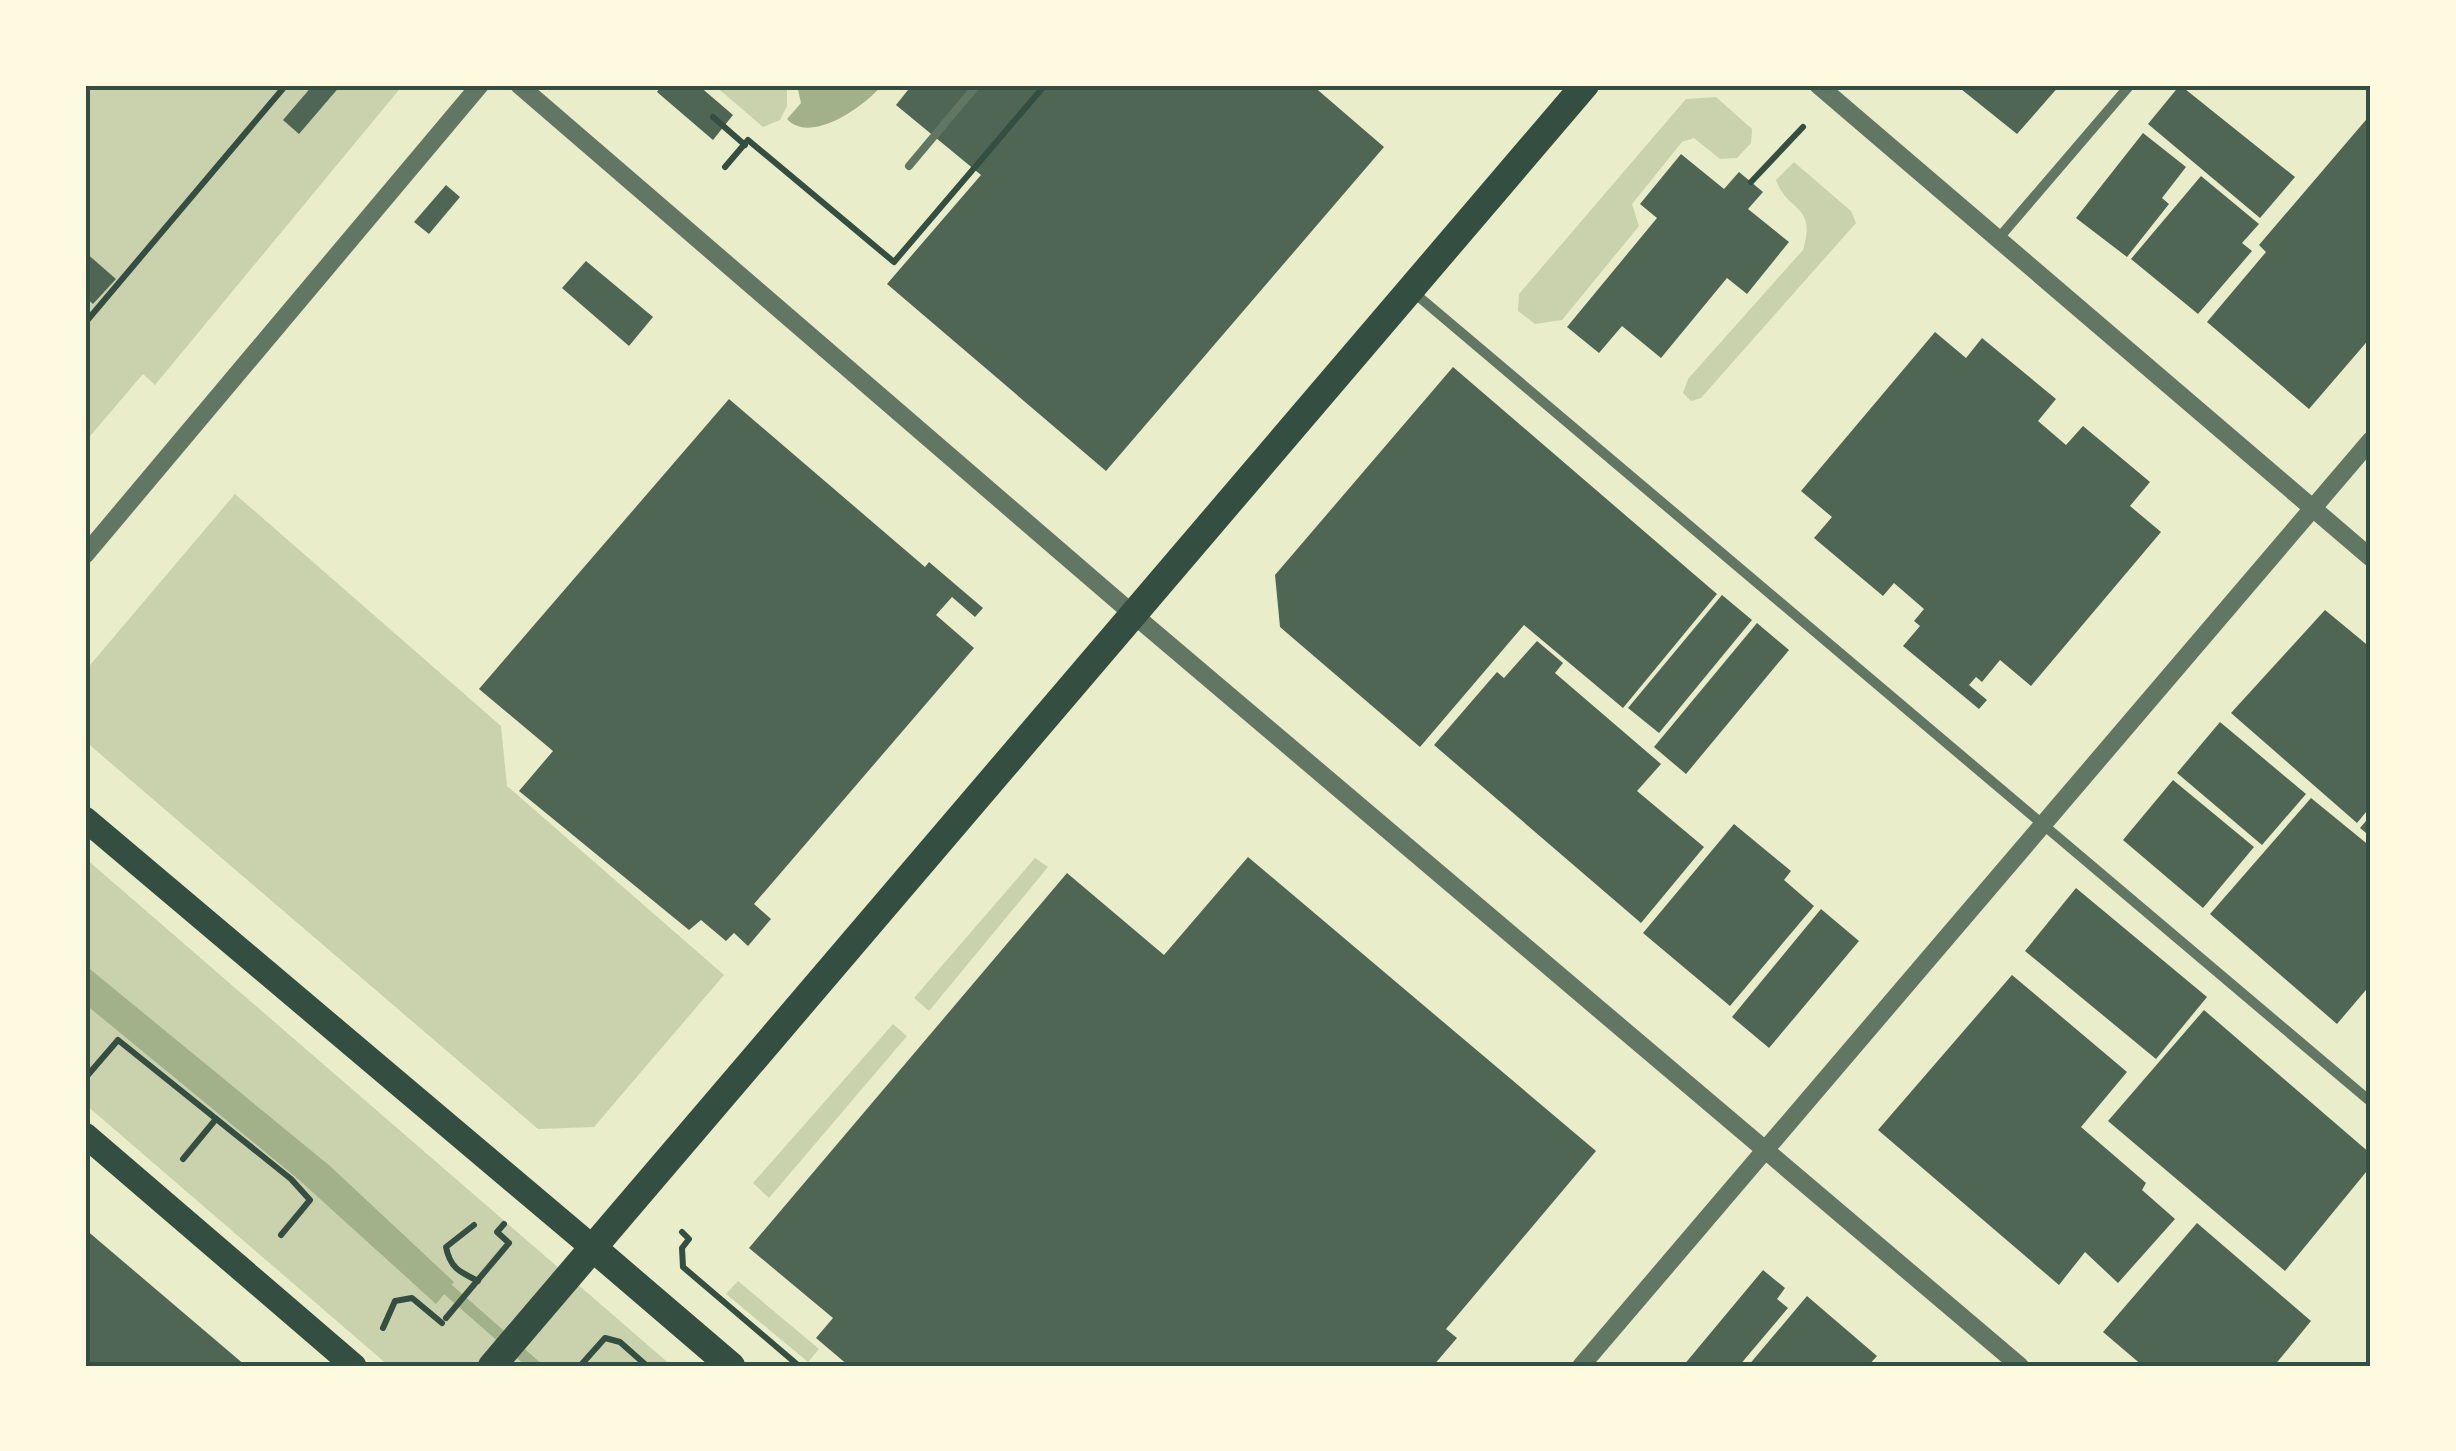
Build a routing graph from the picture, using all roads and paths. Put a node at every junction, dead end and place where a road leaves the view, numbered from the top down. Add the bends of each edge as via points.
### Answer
1 (286, 85) edge
2 (480, 85) edge
3 (519, 85) edge
4 (976, 85) edge
5 (1585, 85) edge
6 (1818, 85) edge
7 (2130, 85) edge
8 (713, 118) dead end
9 (1804, 126) dead end
10 (744, 145) junction
11 (908, 166) dead end
12 (725, 167) dead end
13 (794, 178) dead end
14 (1752, 182) dead end
15 (1998, 239) junction
16 (1411, 290) junction
17 (85, 324) edge
18 (2371, 440) edge
19 (2313, 508) junction
20 (85, 555) edge
21 (2371, 558) edge
22 (1134, 615) junction
23 (85, 819) edge
24 (2044, 824) junction
25 (87, 1076) edge
26 (2371, 1102) edge
27 (216, 1119) junction
28 (85, 1135) edge
29 (1766, 1148) junction
30 (183, 1159) dead end
31 (504, 1224) dead end
32 (474, 1225) dead end
33 (682, 1232) dead end
34 (281, 1235) dead end
35 (592, 1247) junction
36 (475, 1284) junction
37 (383, 1328) dead end
38 (643, 1364) edge
39 (354, 1366) edge
40 (492, 1366) edge
41 (580, 1366) edge
42 (731, 1366) edge
43 (800, 1366) edge
44 (1581, 1366) edge
45 (2020, 1366) edge

1 - 17 path
2 - 20 street
3 - 22 street
4 - 11 lane
5 - 16 highway
6 - 15 street
7 - 15 street
8 - 10 path
9 - 14 path
10 - 12 path
10 - 13 path via 748,140
15 - 19 street
16 - 22 highway
16 - 24 street
18 - 19 street
19 - 21 street
19 - 24 street
22 - 29 street
22 - 35 highway
23 - 35 main road
24 - 26 street
24 - 29 street
25 - 27 path via 118,1040
27 - 30 path
27 - 34 path via 310,1200
28 - 39 main road
29 - 44 street
29 - 45 street
31 - 36 path via 497,1232 509,1243
32 - 36 path via 446,1247 448,1262
33 - 43 path via 689,1239 683,1267
35 - 40 highway
35 - 42 highway
36 - 37 path via 444,1321 412,1298 396,1301
38 - 41 path via 620,1342 605,1338

